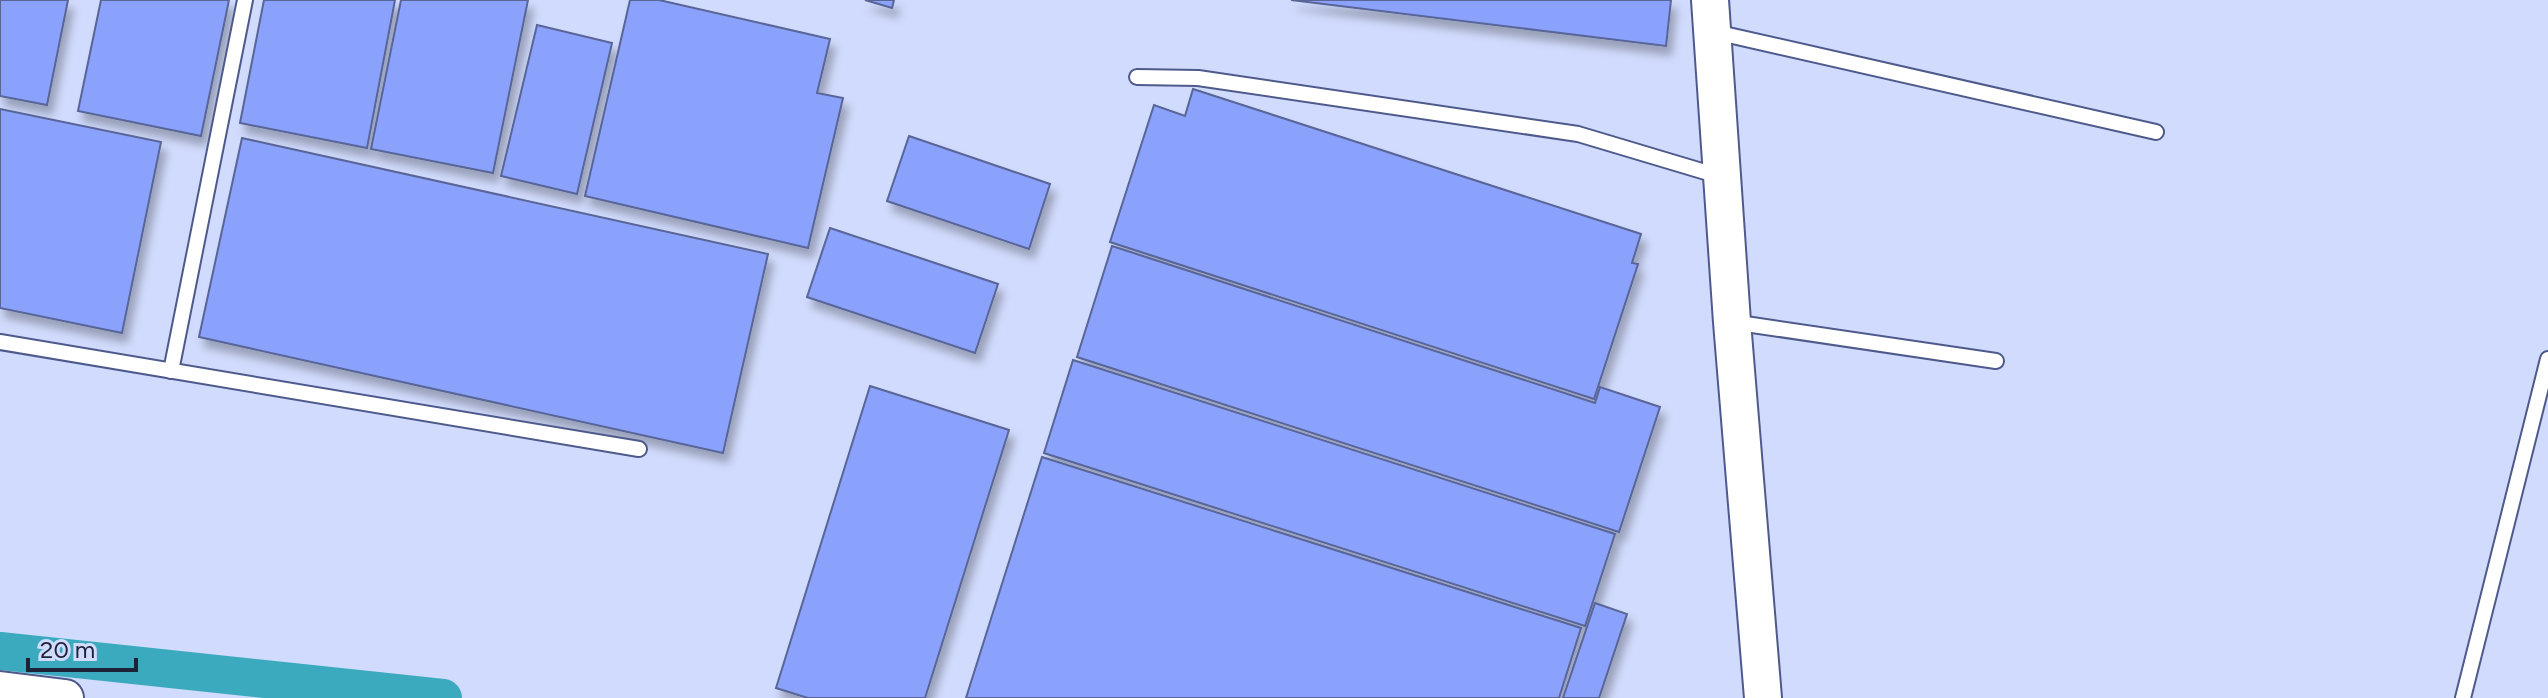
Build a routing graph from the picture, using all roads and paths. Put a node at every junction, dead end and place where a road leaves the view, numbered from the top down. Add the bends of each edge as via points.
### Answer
1 (245, 0) edge
2 (1710, 16) edge
3 (1137, 77) dead end
4 (2156, 132) dead end
5 (1723, 177) junction
6 (1732, 322) junction
7 (0, 342) edge
8 (2548, 359) edge
9 (1996, 361) dead end
10 (171, 371) junction
11 (639, 449) dead end
12 (0, 690) edge
13 (65, 698) edge
14 (1763, 698) edge
15 (2463, 698) edge

1 - 10 lane
2 - 4 lane
2 - 5 street
3 - 5 lane via 1198,78 1578,134
5 - 6 street
6 - 9 lane
6 - 14 street
7 - 10 lane
8 - 15 lane
10 - 11 lane
12 - 13 street

